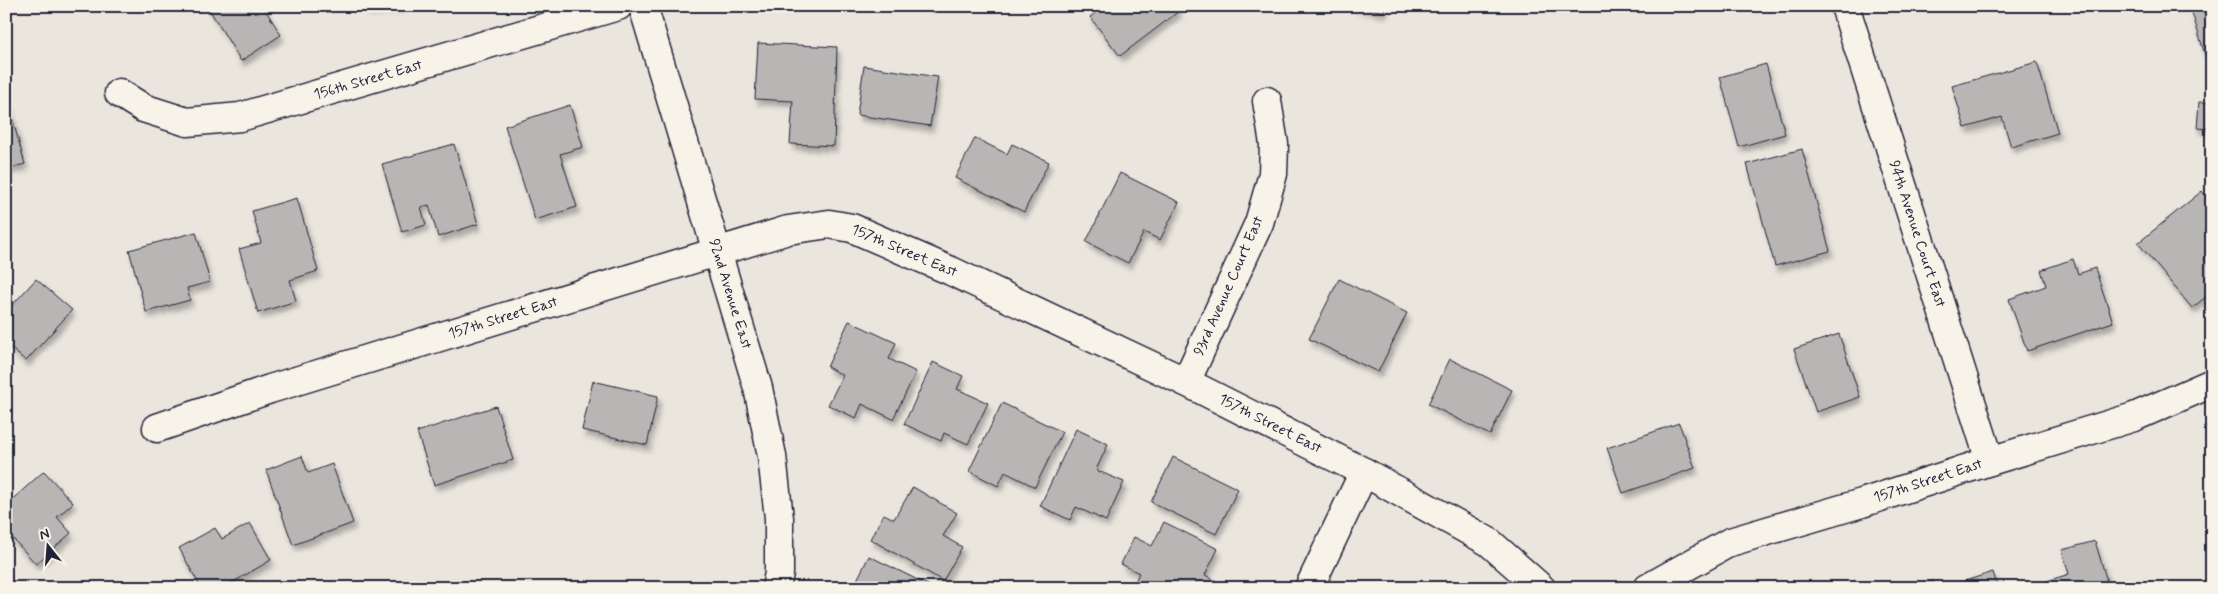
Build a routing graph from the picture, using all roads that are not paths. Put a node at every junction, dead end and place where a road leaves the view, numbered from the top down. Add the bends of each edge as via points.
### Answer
1 (618, 6) edge
2 (643, 6) edge
3 (1845, 6) edge
4 (119, 93) dead end
5 (1267, 101) dead end
6 (717, 252) junction
7 (1186, 382) junction
8 (2212, 383) edge
9 (157, 428) dead end
10 (1990, 461) junction
11 (1364, 472) junction
12 (776, 588) edge
13 (1309, 588) edge
14 (1541, 588) edge
15 (1648, 588) edge

1 - 4 street, 156th Street East via 240,118 187,122 143,108
2 - 6 street, 92nd Avenue East
3 - 10 street, 94th Avenue Court East
5 - 7 street, 93rd Avenue Court East via 1274,144 1273,174 1264,206
6 - 7 street, 157th Street East via 788,230 829,224 852,228
6 - 9 street, 157th Street East via 270,389
6 - 12 street, 92nd Avenue East via 758,388 772,456 779,518
7 - 11 street, 157th Street East
8 - 10 street, 157th Street East via 2134,418
10 - 15 street, 157th Street East via 1862,504 1730,542
11 - 13 street
11 - 14 street, 157th Street East via 1489,542

